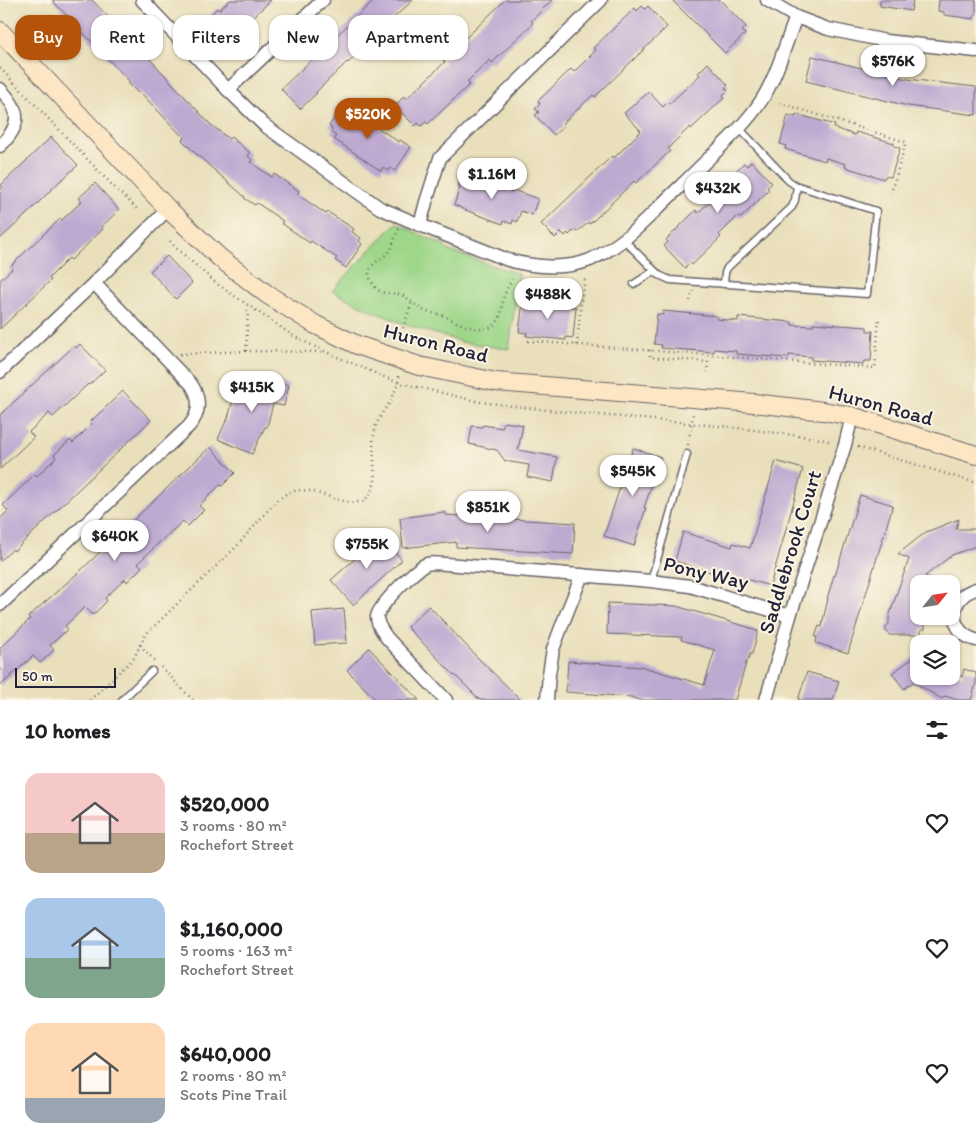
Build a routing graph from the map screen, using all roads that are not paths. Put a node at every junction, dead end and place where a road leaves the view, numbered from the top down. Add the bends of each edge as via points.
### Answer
1 (142, 0) edge
2 (323, 0) edge
3 (601, 0) edge
4 (768, 0) edge
5 (796, 18) junction
6 (0, 31) edge
7 (976, 51) edge
8 (0, 89) edge
9 (228, 90) junction
10 (739, 128) junction
11 (0, 146) edge
12 (796, 186) junction
13 (168, 209) junction
14 (420, 225) junction
15 (624, 240) junction
16 (654, 271) junction
17 (94, 283) junction
18 (634, 284) dead end
19 (724, 284) junction
20 (0, 372) edge
21 (852, 416) junction
22 (687, 454) road end
23 (976, 455) edge
24 (582, 575) junction
25 (651, 580) junction
26 (976, 590) edge
27 (0, 605) edge
28 (790, 616) junction
29 (976, 640) edge
30 (152, 671) dead end
31 (122, 700) edge
32 (446, 700) edge
33 (547, 700) edge
34 (766, 700) edge

1 - 9 street
2 - 9 street
3 - 14 street via 440,158
4 - 5 street
5 - 7 street via 828,29 886,40
5 - 10 street via 762,100
6 - 13 main road, Huron Road
8 - 11 street via 13,104 16,118 12,132
9 - 14 street via 264,125 380,208
10 - 12 lane
10 - 15 street
12 - 19 lane via 792,207 727,268
12 - 19 lane via 876,211 867,294
13 - 17 street
13 - 21 main road, Huron Road via 221,259 268,296 357,345 419,366 496,382 754,403
14 - 15 street via 508,260 543,266 588,260
15 - 16 lane
16 - 18 lane
16 - 19 lane via 670,280
17 - 20 street
17 - 27 street via 191,384 198,398 197,413 192,422
21 - 23 main road, Huron Road
21 - 28 street, Saddlebrook Court
22 - 25 lane
24 - 25 street, Pony Way
24 - 32 street, Pony Way via 427,563 393,592 377,616 379,626
24 - 33 street via 553,649
25 - 28 street, Pony Way via 690,586
26 - 29 street via 960,598 954,617 962,634
28 - 34 street, Saddlebrook Court
30 - 31 lane

